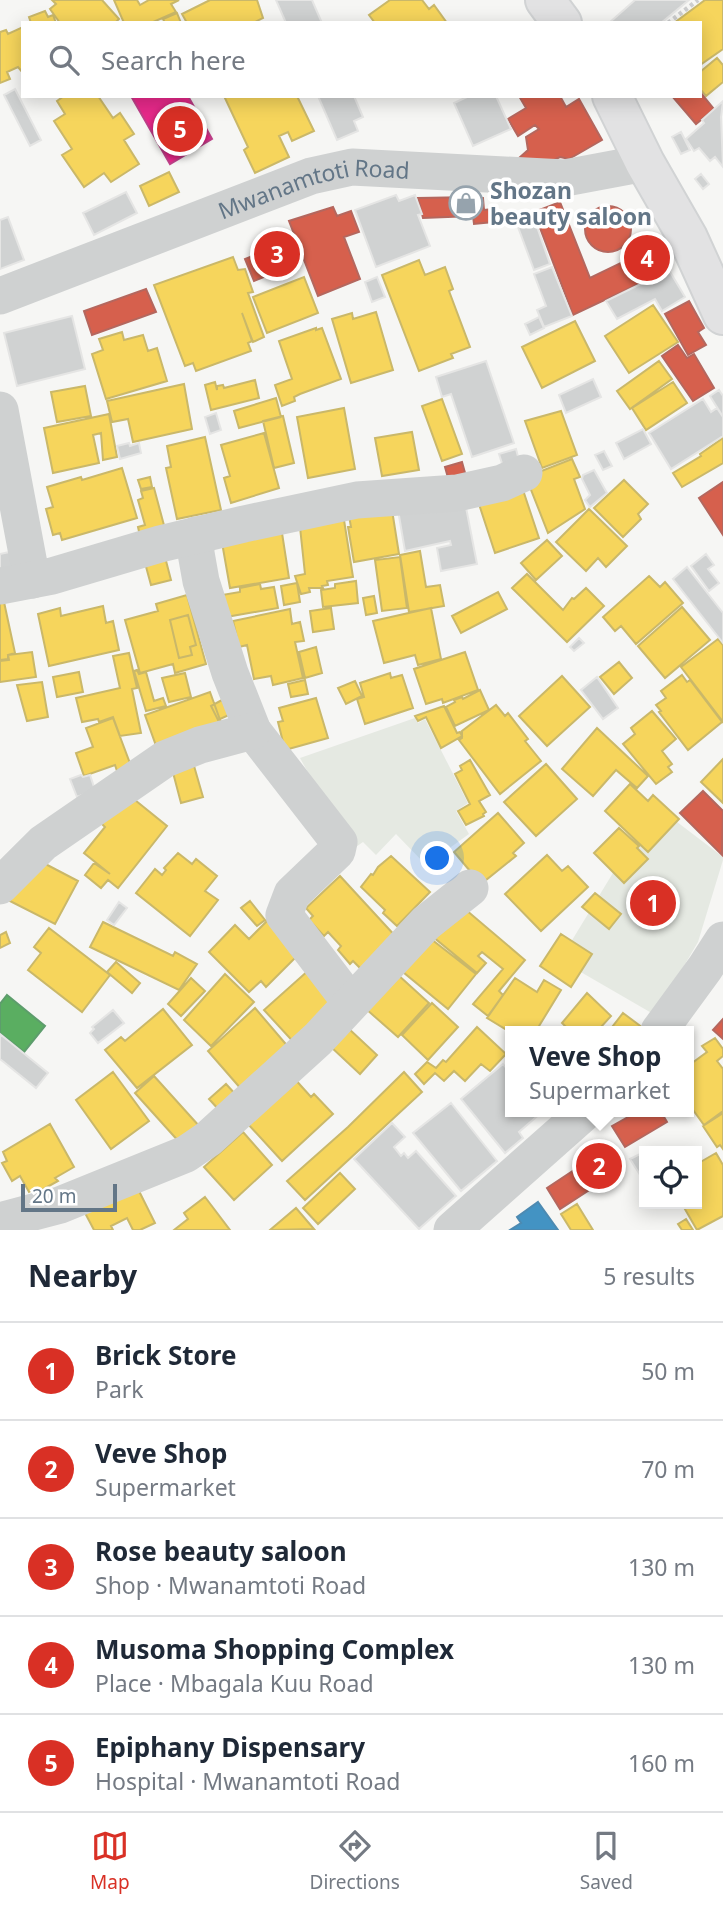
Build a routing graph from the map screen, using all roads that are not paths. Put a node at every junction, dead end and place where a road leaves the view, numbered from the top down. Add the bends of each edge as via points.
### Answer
1 (545, 0) edge
2 (561, 21) edge
3 (613, 98) edge
4 (645, 163) junction
5 (0, 296) edge
6 (722, 311) edge
7 (0, 410) edge
8 (524, 473) dead end
9 (196, 535) junction
10 (16, 583) edge
11 (253, 731) junction
12 (0, 886) edge
13 (470, 888) dead end
14 (723, 940) edge
15 (351, 1003) junction
16 (663, 1026) edge
17 (579, 1117) edge
18 (65, 1218) edge
19 (0, 1221) edge
20 (452, 1230) edge

1 - 2 street
3 - 4 street
4 - 5 street, Mwanamtoti Road via 565,178 352,167 311,176
4 - 6 street via 688,238
7 - 10 street
8 - 9 street via 457,493 357,500
9 - 10 street
9 - 11 street via 201,581
11 - 12 street via 166,759 43,843
11 - 15 street via 339,842 337,851 292,894 284,915
13 - 15 street via 425,923
14 - 16 street
15 - 18 street via 208,1139
17 - 20 street
18 - 19 street

